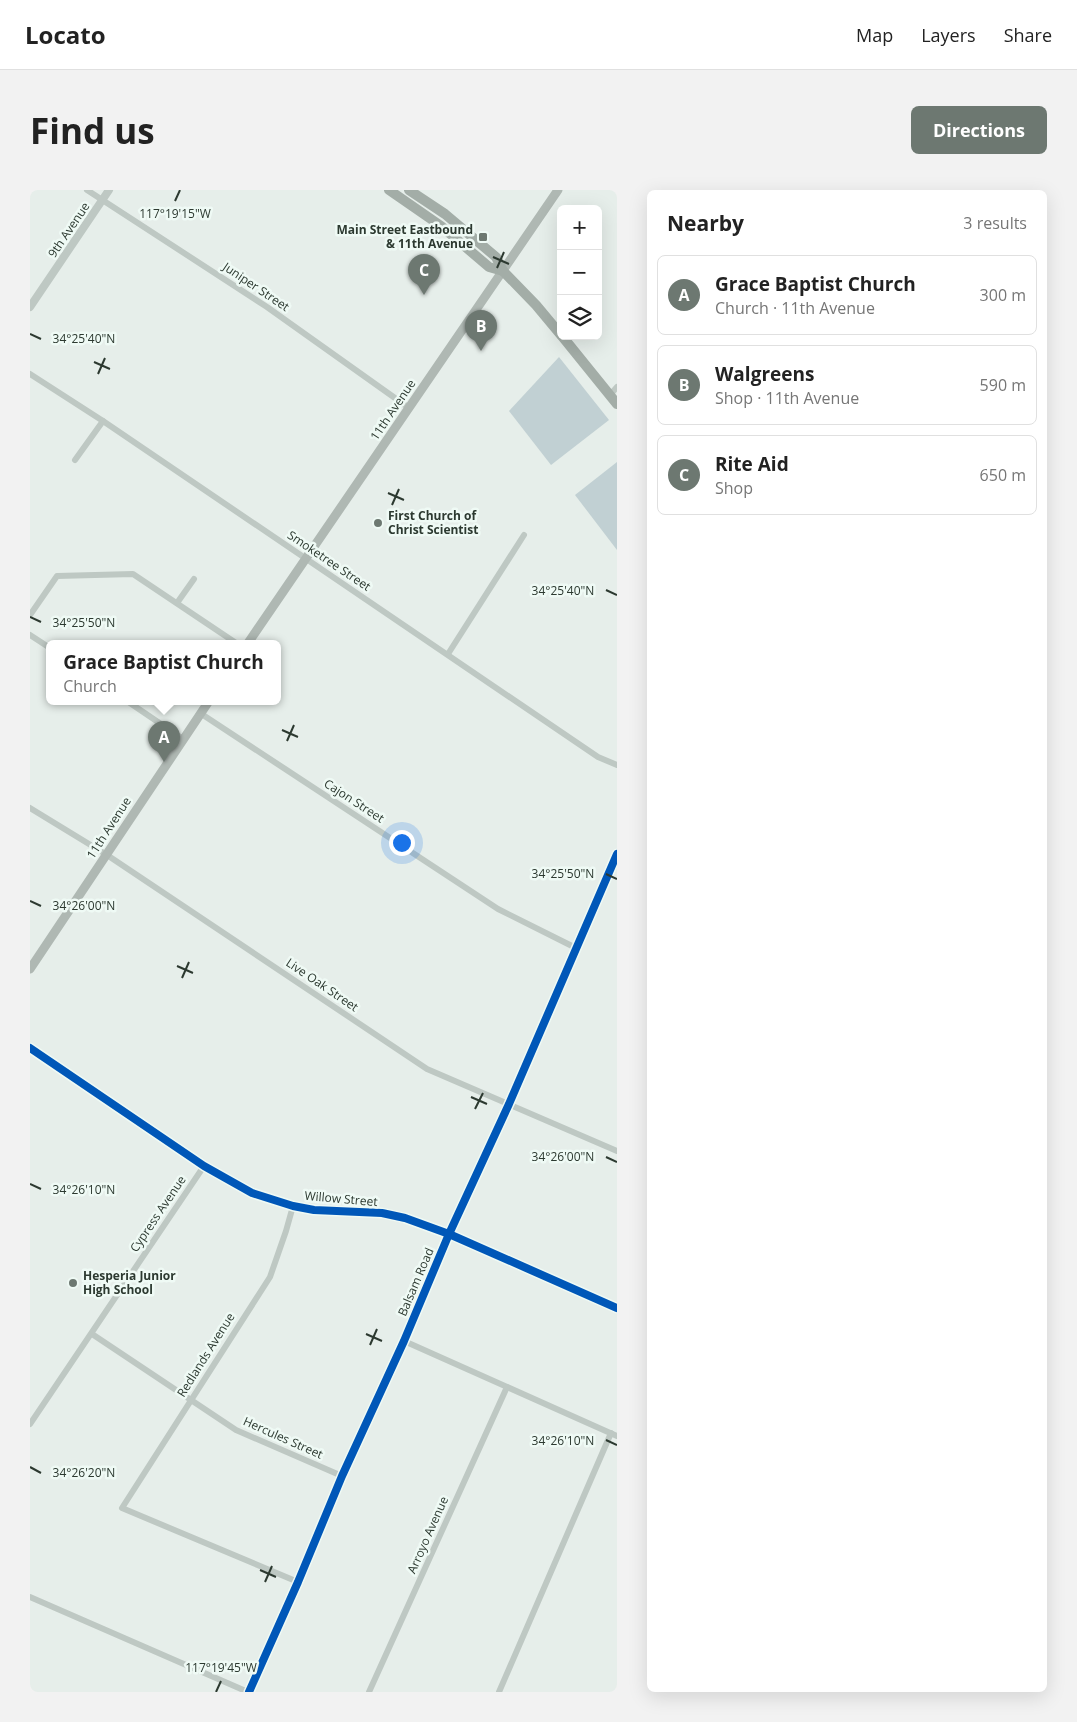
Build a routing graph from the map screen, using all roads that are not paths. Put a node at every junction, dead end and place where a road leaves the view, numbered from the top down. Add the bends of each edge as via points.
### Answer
1 (87, 190) edge
2 (110, 190) edge
3 (389, 190) edge
4 (409, 190) edge
5 (558, 190) edge
6 (102, 200) junction
7 (503, 271) junction
8 (30, 307) edge
9 (557, 331) edge
10 (565, 340) edge
11 (30, 374) edge
12 (613, 391) edge
13 (617, 404) edge
14 (409, 408) junction
15 (103, 421) junction
16 (75, 460) dead end
17 (524, 535) dead end
18 (306, 558) junction
19 (194, 579) dead end
20 (177, 603) junction
21 (30, 615) edge
22 (30, 635) edge
23 (232, 640) edge
24 (250, 640) edge
25 (46, 645) edge
26 (448, 654) junction
27 (133, 705) edge
28 (206, 705) edge
29 (200, 713) junction
30 (183, 739) junction
31 (617, 765) edge
32 (30, 808) edge
33 (617, 854) edge
34 (107, 855) junction
35 (576, 948) junction
36 (30, 969) edge
37 (30, 1048) edge
38 (509, 1104) junction
39 (617, 1151) edge
40 (204, 1166) junction
41 (293, 1206) junction
42 (449, 1234) junction
43 (617, 1308) edge
44 (92, 1334) junction
45 (404, 1342) junction
46 (507, 1387) junction
47 (192, 1399) junction
48 (30, 1424) edge
49 (614, 1434) edge
50 (342, 1476) junction
51 (298, 1582) junction
52 (30, 1598) edge
53 (248, 1692) edge
54 (369, 1692) edge
55 (499, 1692) edge

1 - 6 street, Juniper Street
2 - 6 street, 9th Avenue
3 - 7 main road via 441,226 490,267
4 - 7 main road via 445,214 496,257
5 - 7 main road, 11th Avenue
6 - 8 street, 9th Avenue
6 - 14 street, Juniper Street via 267,307
7 - 9 main road
7 - 14 main road, 11th Avenue
10 - 12 main road
11 - 15 street, Smoketree Street
12 - 13 main road
14 - 18 main road, 11th Avenue
15 - 16 street
15 - 18 street, Smoketree Street
17 - 26 street
18 - 24 main road, 11th Avenue
18 - 26 street, Smoketree Street
19 - 20 street
20 - 21 street via 133,574 57,576
20 - 23 street
22 - 25 street
26 - 31 street, Smoketree Street via 598,757
27 - 30 street
28 - 29 main road, 11th Avenue
29 - 30 main road, 11th Avenue
29 - 35 street, Cajon Street via 498,910
30 - 34 main road, 11th Avenue
32 - 34 street, Live Oak Street
33 - 35 street, Balsam Road
34 - 36 main road, 11th Avenue
34 - 38 street, Live Oak Street via 427,1070
35 - 38 street, Balsam Road
37 - 40 street, Willow Street
38 - 39 street, Live Oak Street
38 - 42 street, Balsam Road
40 - 41 street, Willow Street via 252,1193
40 - 44 street, Cypress Avenue
41 - 42 street, Willow Street via 394,1215
41 - 47 street, Redlands Avenue via 270,1276
42 - 43 street, Willow Street
42 - 45 street, Balsam Road
44 - 47 street, Hercules Street
44 - 48 street, Cypress Avenue
45 - 46 street
45 - 50 street, Balsam Road
46 - 49 street
46 - 54 street, Arroyo Avenue
47 - 50 street, Hercules Street via 236,1430
47 - 51 street, Redlands Avenue via 122,1508
49 - 55 street
50 - 51 street, Balsam Road
51 - 53 street, Balsam Road
52 - 53 street

